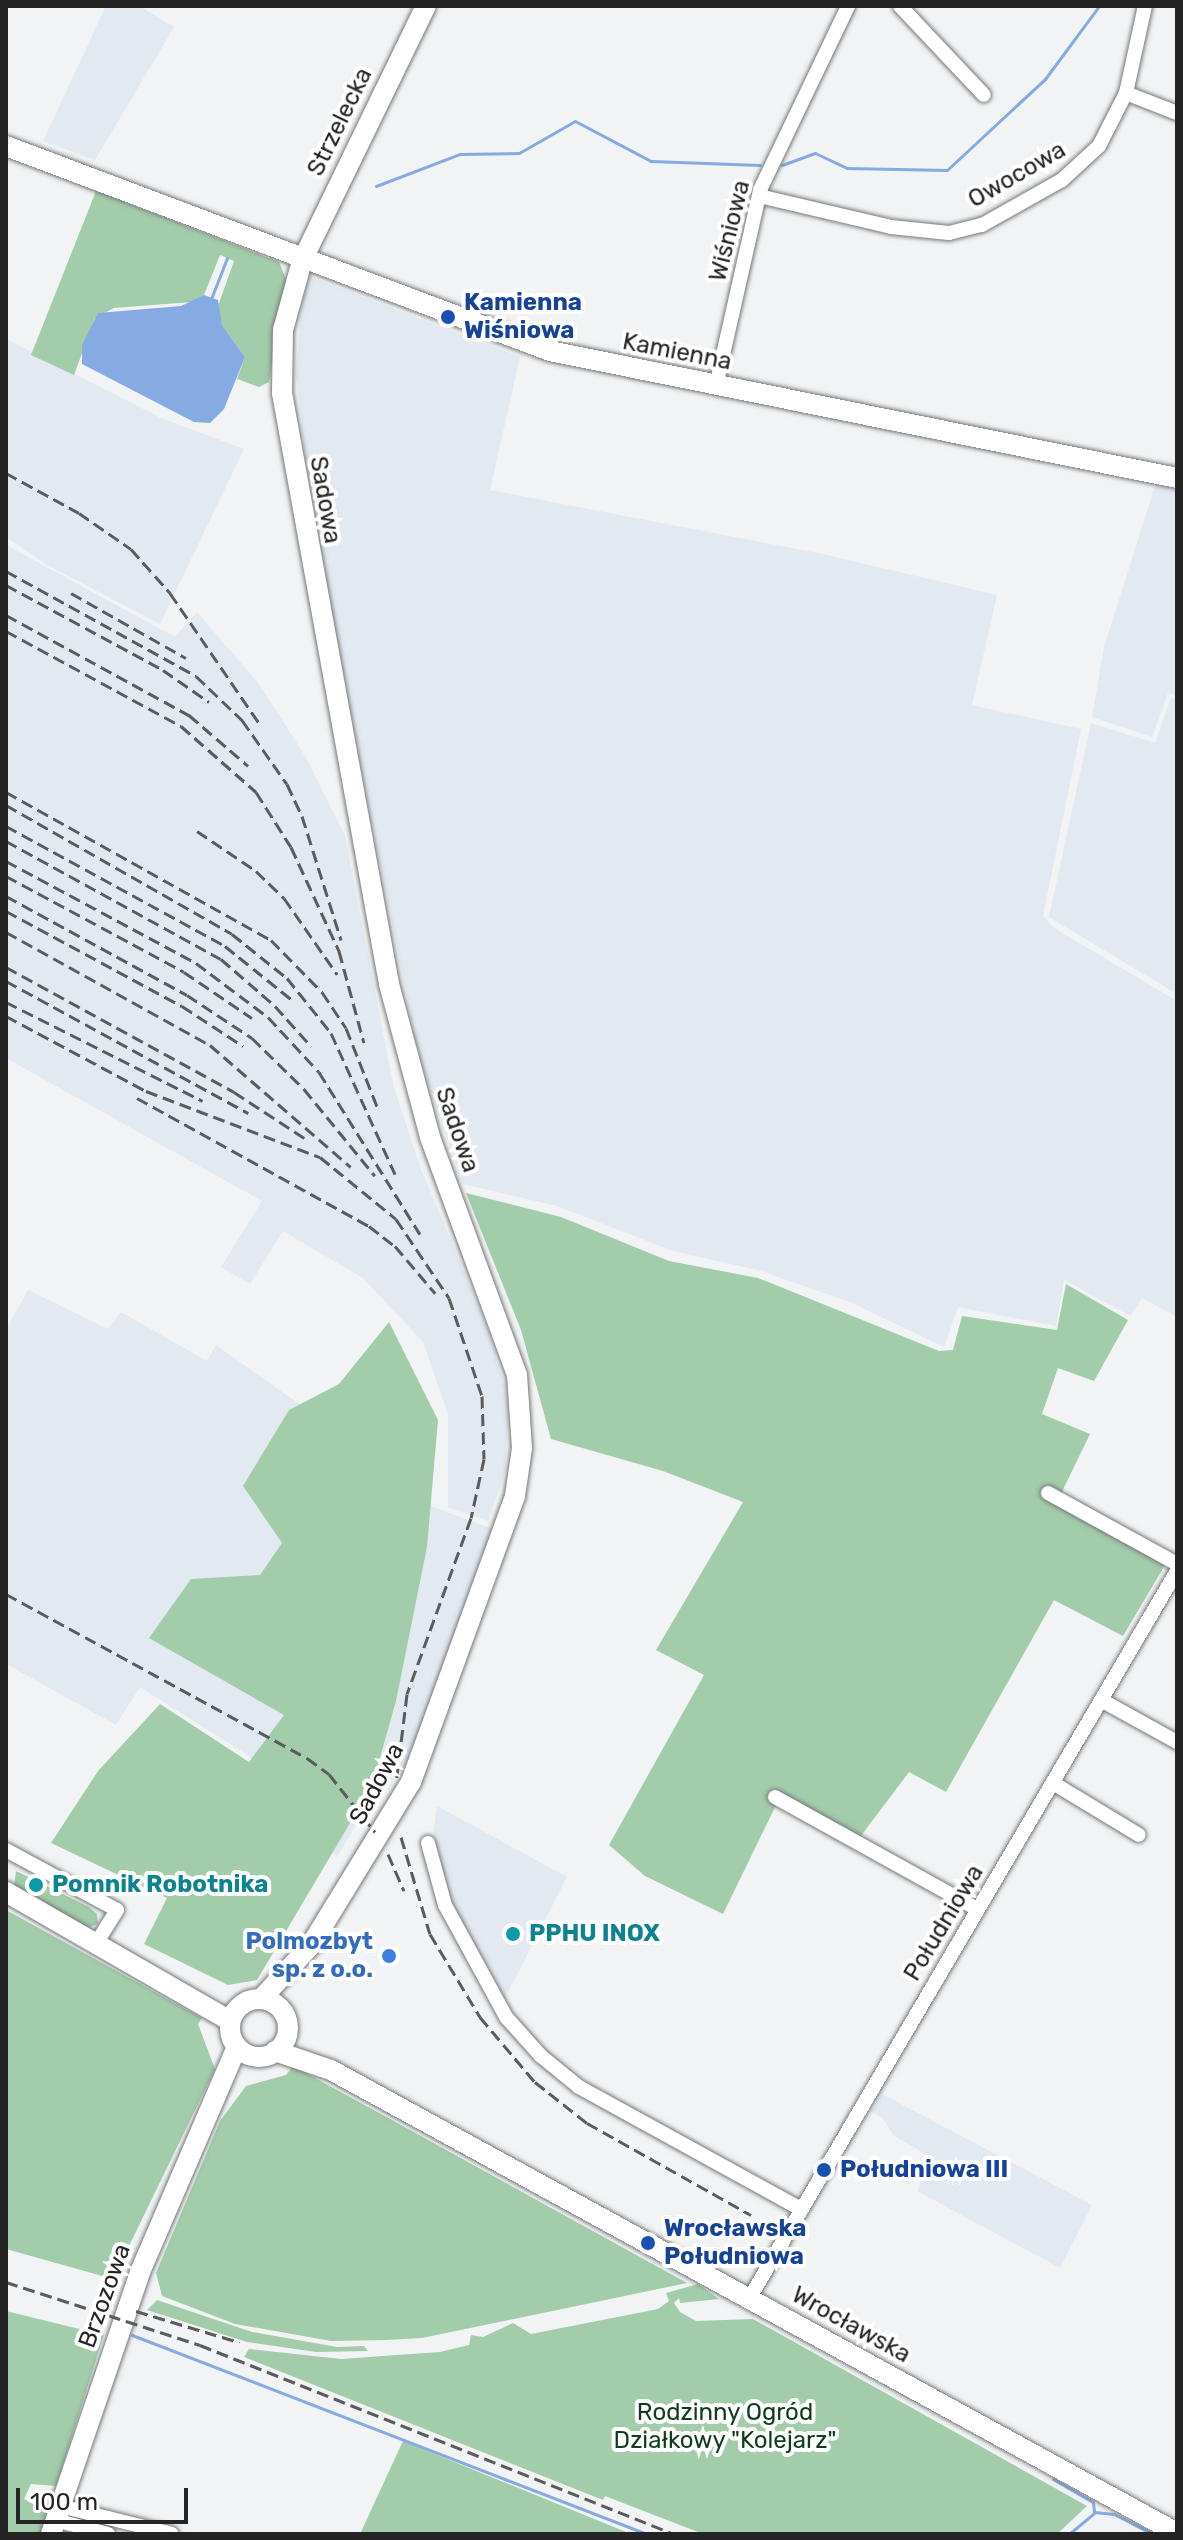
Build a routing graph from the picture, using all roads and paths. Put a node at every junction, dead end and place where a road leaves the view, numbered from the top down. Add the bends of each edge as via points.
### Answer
1 (426, 6) edge
2 (848, 6) edge
3 (900, 6) edge
4 (1145, 6) edge
5 (1126, 93) junction
6 (984, 95) dead end
7 (1177, 113) edge
8 (6, 146) edge
9 (759, 196) junction
10 (302, 261) junction
11 (716, 386) junction
12 (1177, 478) edge
13 (1048, 1493) dead end
14 (1177, 1564) edge
15 (1177, 1571) edge
16 (1101, 1700) junction
17 (1177, 1742) edge
18 (1053, 1783) junction
19 (775, 1797) dead end
20 (1139, 1835) dead end
21 (428, 1843) dead end
22 (6, 1850) edge
23 (6, 1892) edge
24 (977, 1909) junction
25 (97, 1942) junction
26 (296, 1966) junction
27 (261, 1999) junction
28 (282, 2011) junction
29 (235, 2014) junction
30 (287, 2033) junction
31 (237, 2047) junction
32 (266, 2054) junction
33 (331, 2070) junction
34 (214, 2109) junction
35 (798, 2215) junction
36 (751, 2295) junction
37 (55, 2520) edge
38 (1177, 2533) edge
39 (108, 2534) edge
40 (172, 2534) edge

1 - 10 street, Strzelecka
2 - 9 street, Wiśniowa
3 - 6 street
4 - 5 street, Owocowa
5 - 7 street
5 - 9 street, Owocowa via 1099,146 1078,168 982,225 949,233 891,227
8 - 10 street, Kamienna
9 - 11 street, Wiśniowa
10 - 11 street, Kamienna via 514,341
10 - 26 street, Sadowa via 285,321 282,393 359,833 408,1066 498,1313 517,1375 523,1425 515,1496 411,1782
11 - 12 street, Kamienna
13 - 14 street
15 - 16 street, Południowa
16 - 17 street
16 - 18 street, Południowa
18 - 20 street
18 - 24 street, Południowa
19 - 24 street
21 - 35 street via 445,1905 506,2017 541,2056 579,2087
22 - 25 street via 117,1910
23 - 25 street
24 - 35 street, Południowa
25 - 29 street
26 - 27 street, Sadowa
26 - 28 street, Sadowa
27 - 28 street
27 - 29 street
28 - 30 street
29 - 31 street
30 - 32 street
30 - 33 street, Wrocławska
31 - 32 street
31 - 34 street, Brzozowa
32 - 33 street, Wrocławska
32 - 34 street, Brzozowa
33 - 36 street, Wrocławska
34 - 37 street, Brzozowa via 150,2246
35 - 36 street, Południowa
36 - 38 street, Wrocławska
37 - 39 street
37 - 40 street

